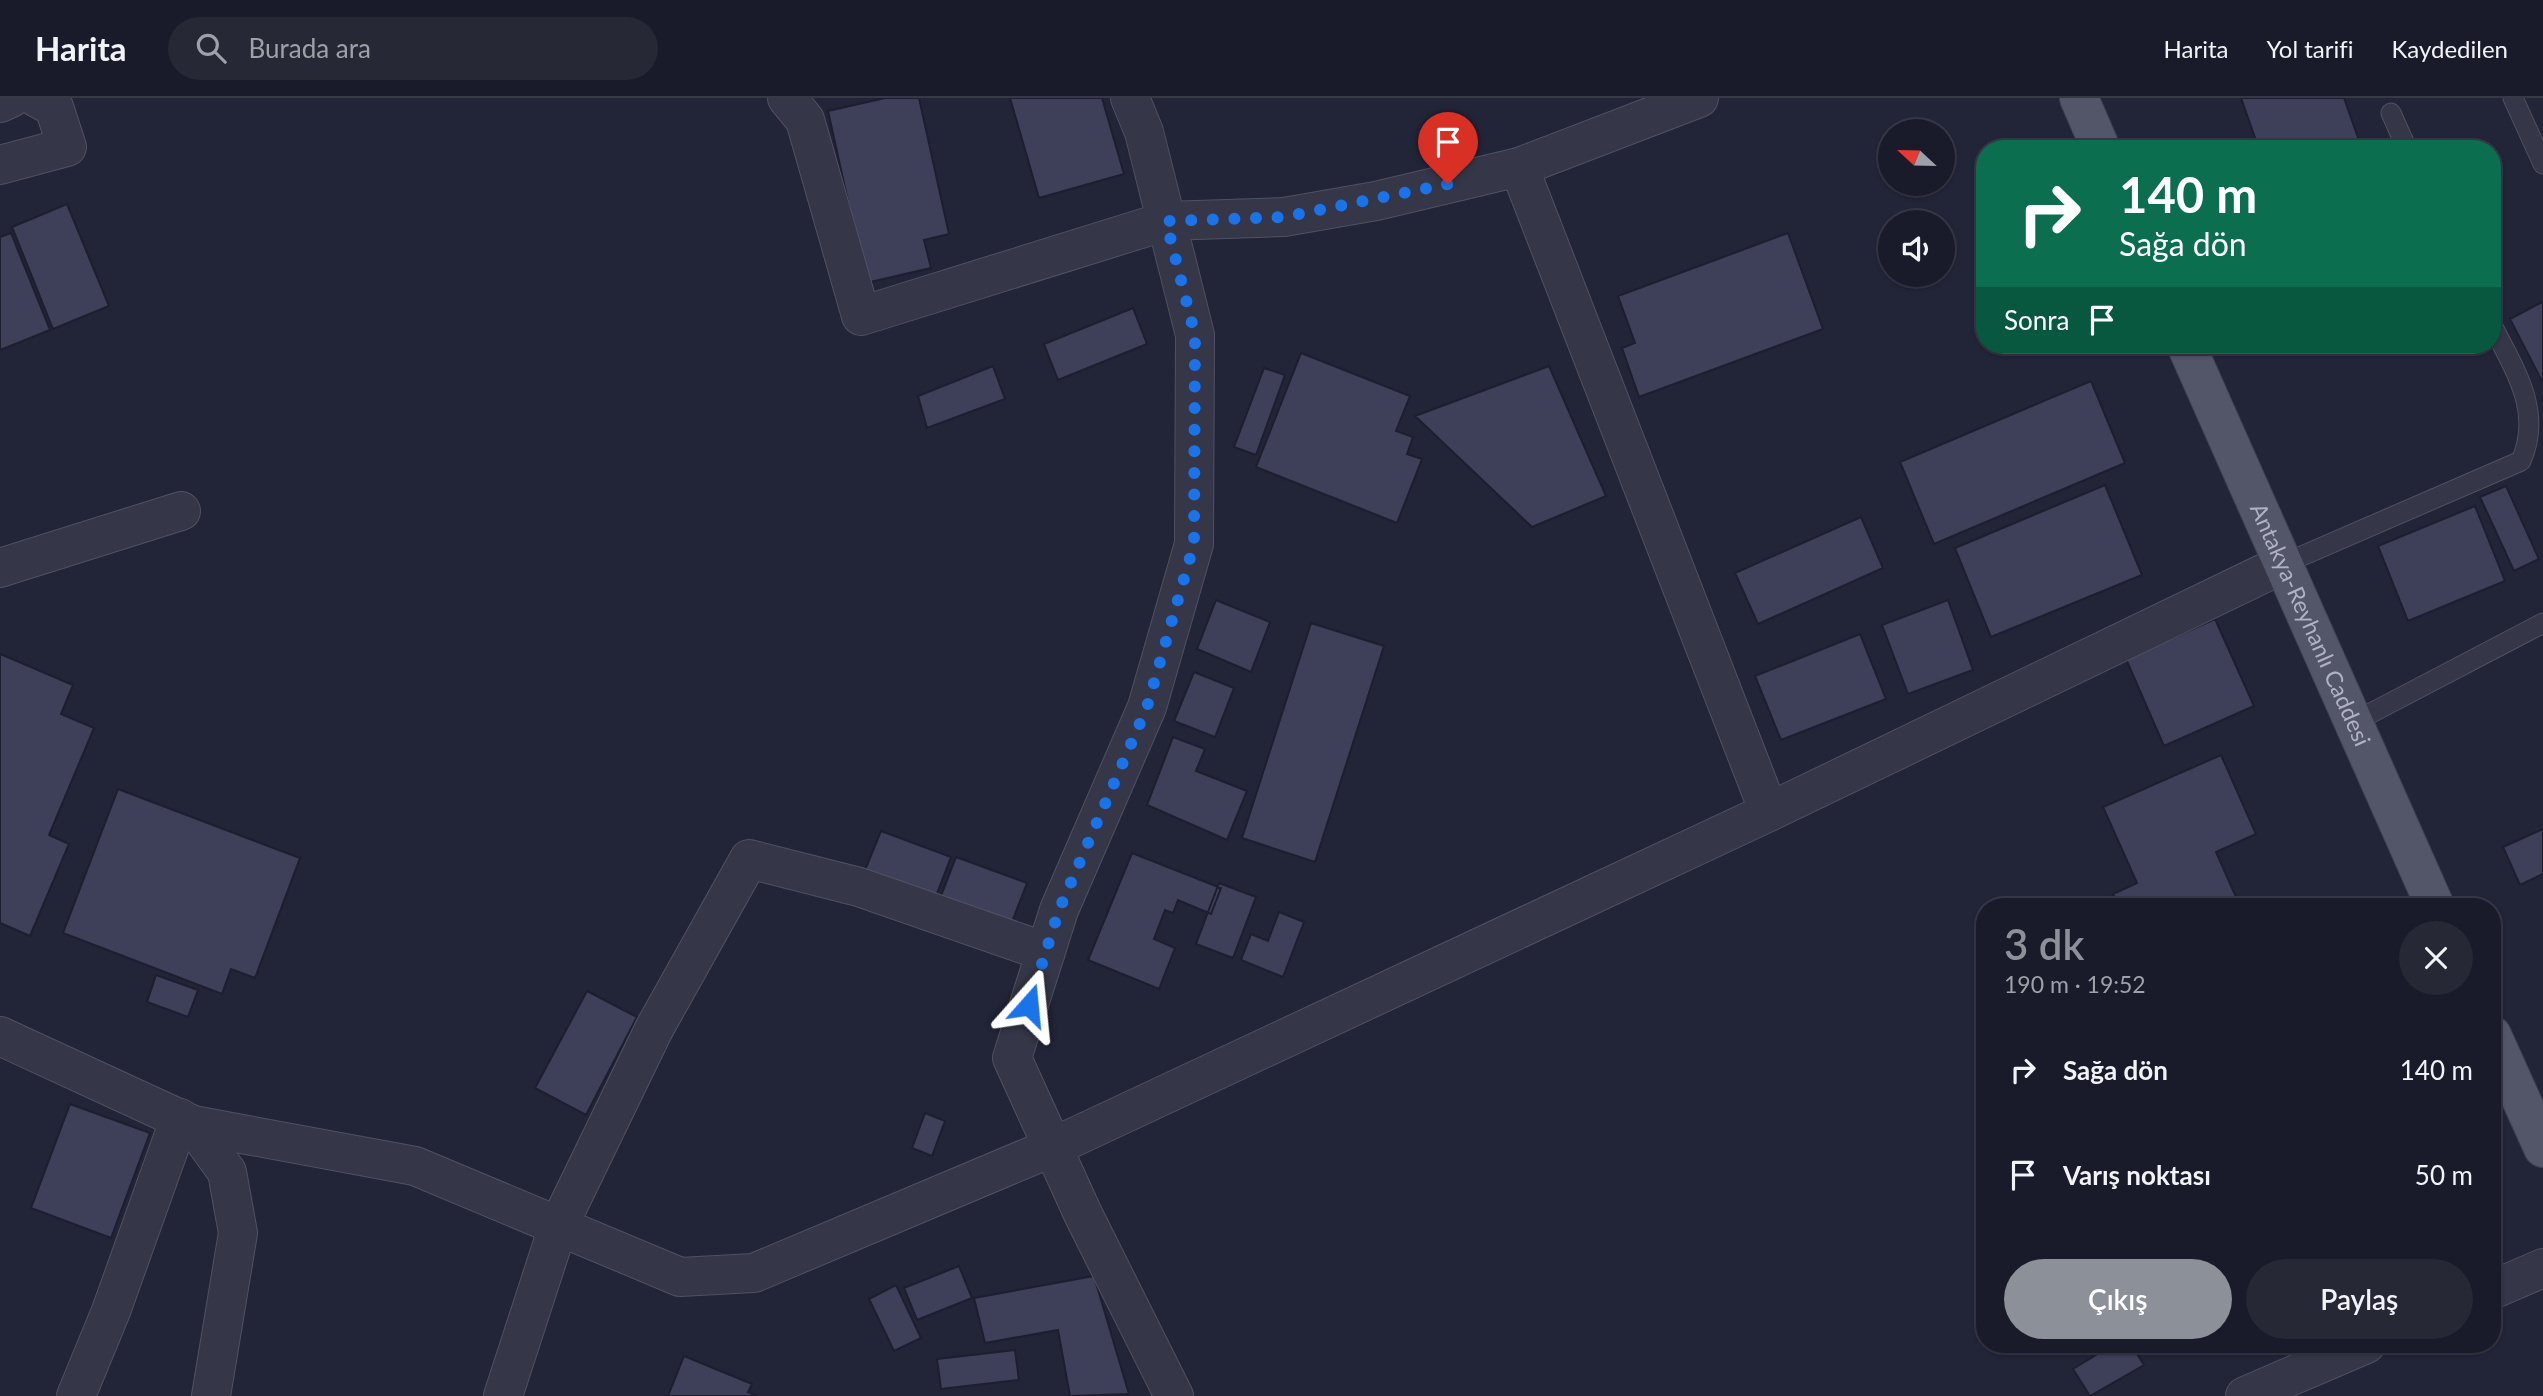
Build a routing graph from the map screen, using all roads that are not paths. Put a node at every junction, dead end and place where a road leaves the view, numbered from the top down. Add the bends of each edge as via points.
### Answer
1 (11, 98) edge
2 (37, 98) edge
3 (787, 98) edge
4 (1130, 98) edge
5 (1699, 98) edge
6 (2078, 98) edge
7 (2513, 98) edge
8 (0, 103) edge
9 (2391, 113) dead end
10 (2097, 140) edge
11 (2403, 140) edge
12 (2543, 164) edge
13 (0, 165) edge
14 (1519, 167) junction
15 (1166, 221) junction
16 (2501, 344) edge
17 (2190, 354) edge
18 (2537, 439) edge
19 (181, 511) dead end
20 (2281, 565) junction
21 (0, 568) edge
22 (2543, 623) edge
23 (2352, 723) junction
24 (1769, 811) junction
25 (2431, 898) edge
26 (1046, 952) junction
27 (0, 1036) edge
28 (2501, 1055) edge
29 (187, 1121) junction
30 (1053, 1147) junction
31 (2543, 1149) edge
32 (558, 1227) junction
33 (2543, 1268) edge
34 (2501, 1286) edge
35 (2345, 1353) edge
36 (76, 1396) edge
37 (211, 1396) edge
38 (503, 1396) edge
39 (1174, 1396) edge
40 (2245, 1396) edge

1 - 8 street
2 - 13 street via 54,107 67,147
3 - 15 street via 805,120 861,316
4 - 15 street via 1144,132
5 - 14 street
6 - 10 main road
7 - 12 lane
9 - 11 lane
14 - 15 street via 1284,217
14 - 24 street
15 - 26 street via 1195,335 1194,544 1147,707 1059,910
16 - 18 lane via 2533,407
17 - 20 main road, Antakya-Reyhanlı Caddesi
18 - 20 lane via 2521,461
19 - 21 street
20 - 23 main road, Antakya-Reyhanlı Caddesi
20 - 24 street
22 - 23 lane
23 - 25 main road, Antakya-Reyhanlı Caddesi
24 - 30 street
26 - 30 street via 1012,1058
26 - 32 street via 859,887 749,859 654,1029
27 - 29 street
28 - 31 main road
29 - 32 street via 415,1166
29 - 36 street
29 - 37 street via 228,1172 238,1233
30 - 32 street via 754,1273 680,1277
30 - 39 street
32 - 38 street
33 - 34 street
35 - 40 street

